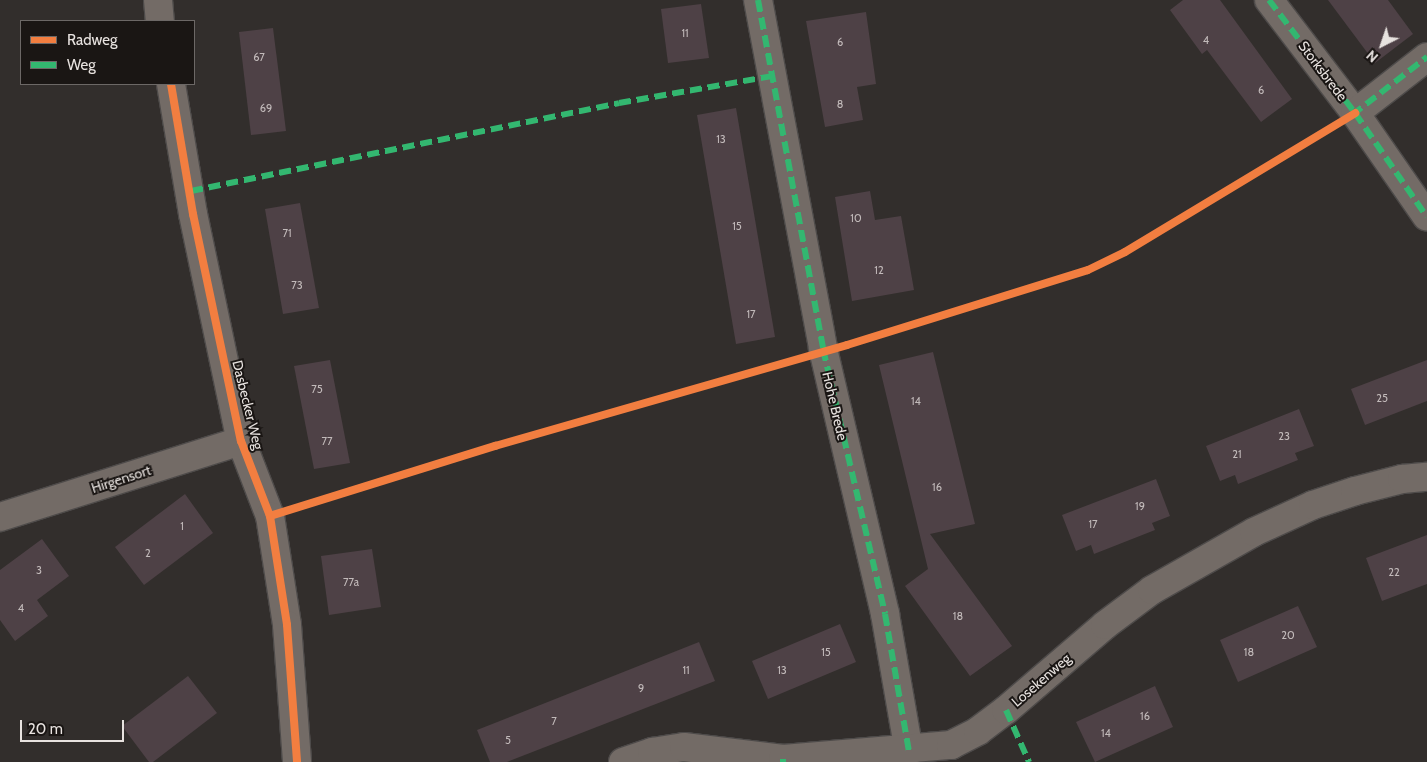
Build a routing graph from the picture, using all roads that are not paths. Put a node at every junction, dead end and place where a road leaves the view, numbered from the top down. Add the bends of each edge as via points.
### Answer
1 (158, 0) edge
2 (758, 0) edge
3 (1269, 0) edge
4 (160, 20) edge
5 (1427, 56) edge
6 (171, 85) edge
7 (1354, 112) junction
8 (1427, 217) edge
9 (241, 441) junction
10 (1427, 477) edge
11 (0, 517) edge
12 (909, 751) junction
13 (783, 760) edge
14 (297, 762) edge
15 (623, 762) edge

1 - 4 street
2 - 12 street, Hohe Brede via 823,349 885,614
3 - 7 street, Storksbrede
5 - 7 street
6 - 9 street, Dasbecker Weg via 193,214
7 - 8 street, Storksbrede
9 - 11 street, Hirgensort
9 - 14 street, Dasbecker Weg via 270,516 287,625
10 - 12 street, Losekenweg via 1402,479 1355,491 1313,505 1254,532 1152,590 978,731 952,745
12 - 13 street, Losekenweg
13 - 15 street, Losekenweg via 684,747 652,752

